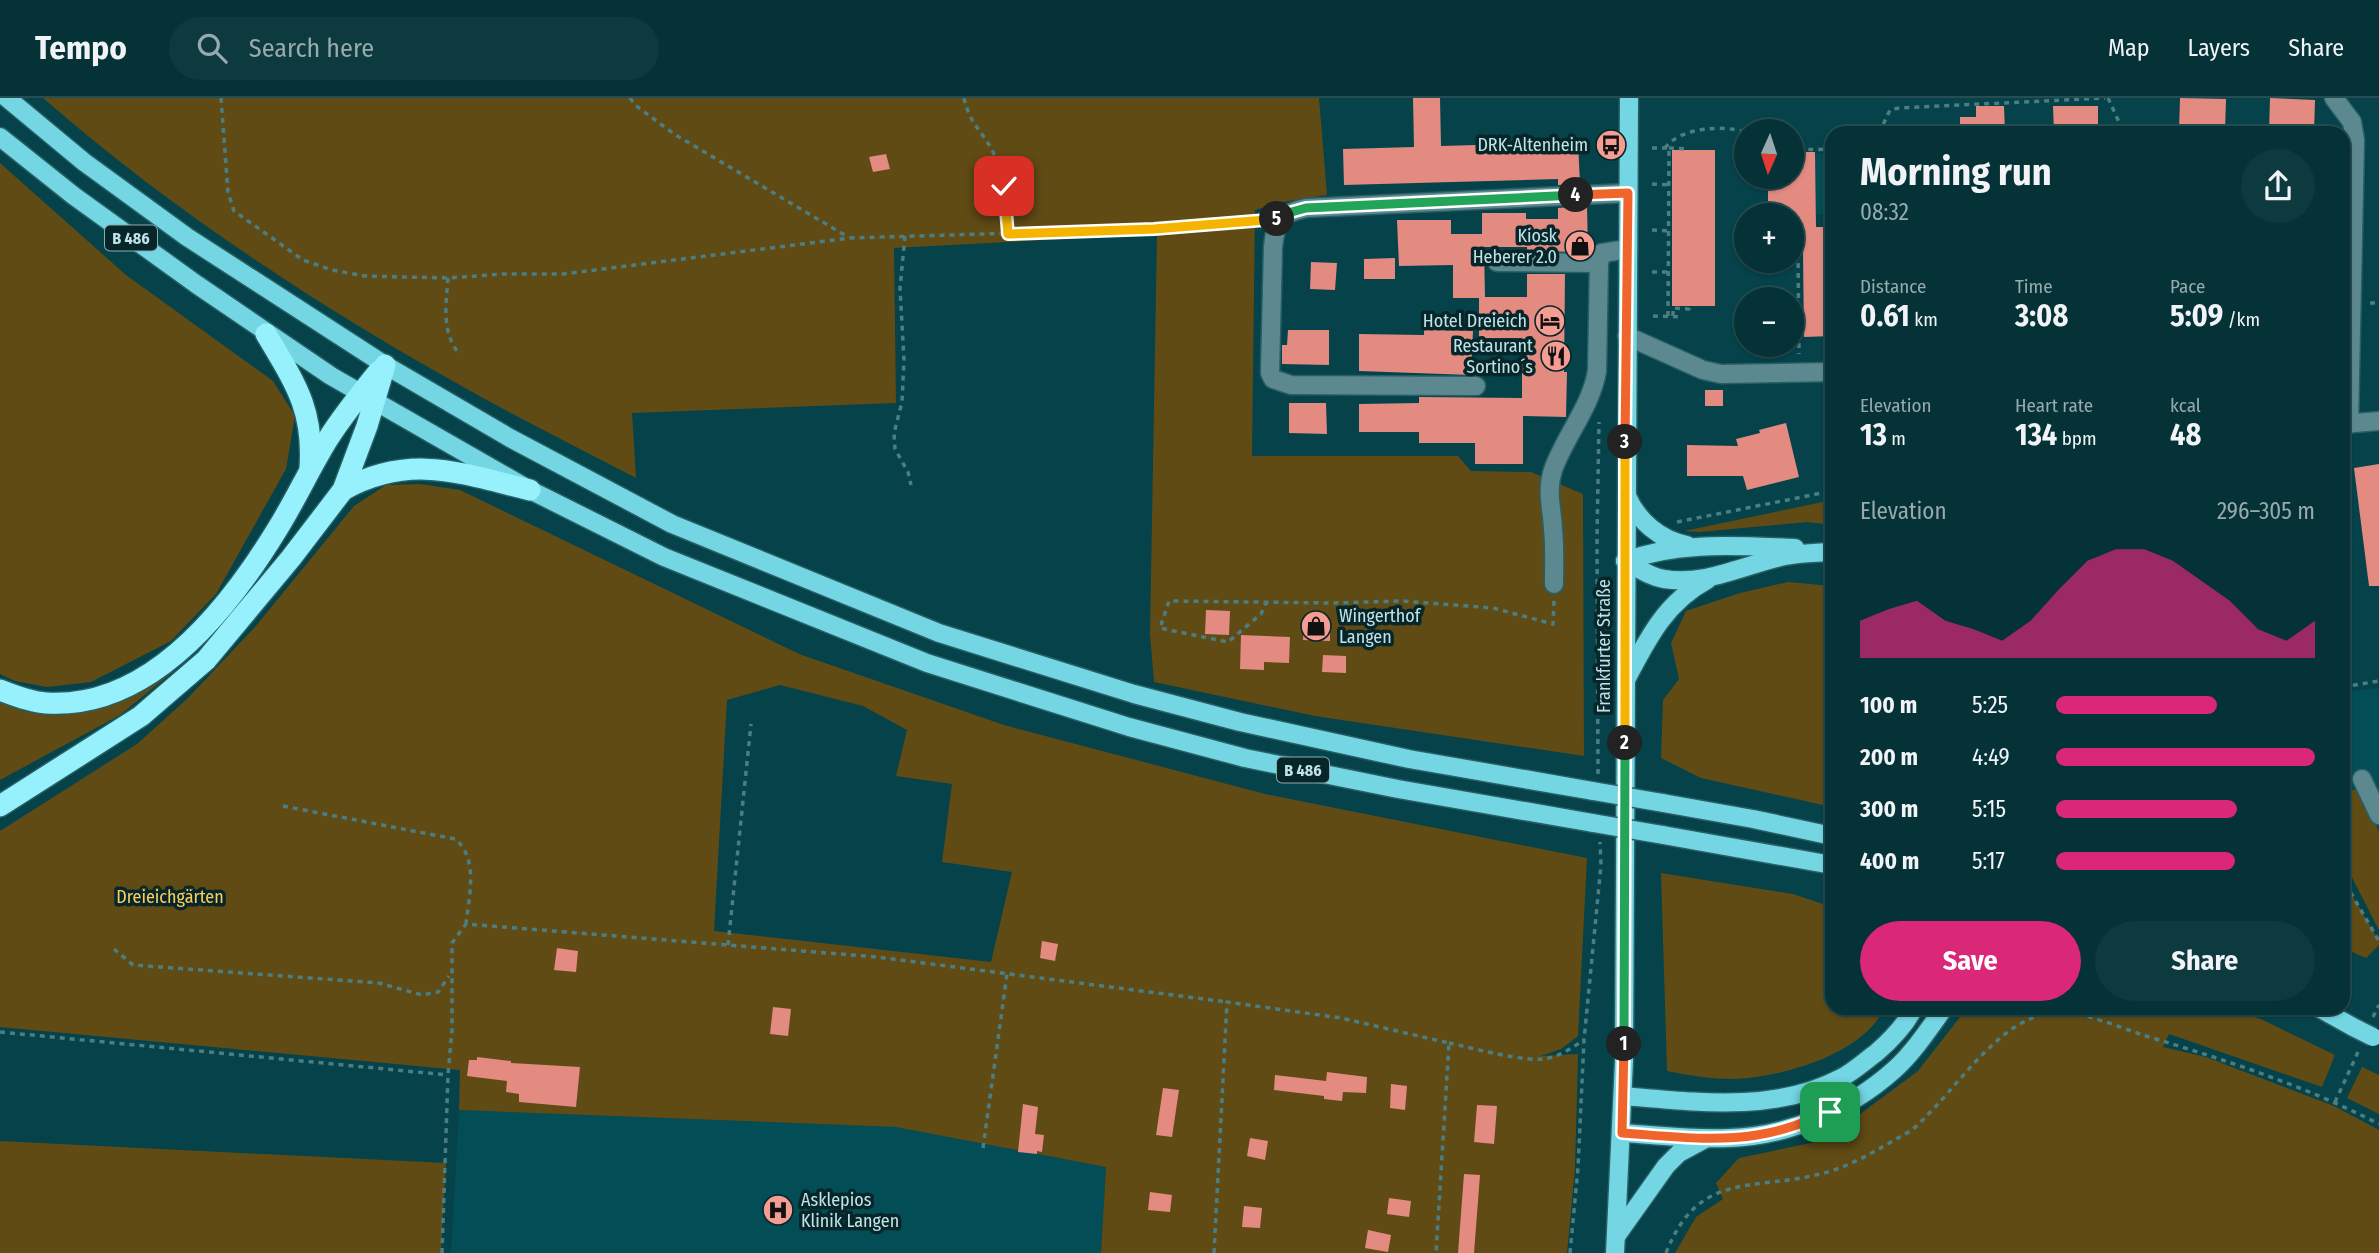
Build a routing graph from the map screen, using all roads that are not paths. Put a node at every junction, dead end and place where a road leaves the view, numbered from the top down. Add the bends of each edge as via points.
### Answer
1 (6, 98) edge
2 (1629, 98) edge
3 (2334, 98) edge
4 (0, 137) edge
5 (1628, 193) junction
6 (1628, 249) junction
7 (1497, 262) dead end
8 (1599, 263) junction
9 (2350, 298) edge
10 (266, 334) junction
11 (1627, 336) junction
12 (385, 365) junction
13 (1825, 372) edge
14 (1476, 386) dead end
15 (367, 398) junction
16 (2379, 421) edge
17 (2350, 424) edge
18 (309, 472) junction
19 (343, 490) junction
20 (530, 491) junction
21 (1626, 493) junction
22 (1693, 547) junction
23 (1825, 551) edge
24 (1825, 552) edge
25 (1625, 561) junction
26 (1713, 577) junction
27 (1554, 584) road end
28 (1625, 681) junction
29 (0, 690) edge
30 (2362, 779) dead end
31 (0, 806) edge
32 (2379, 816) edge
33 (1825, 834) edge
34 (1804, 859) junction
35 (1825, 863) edge
36 (1825, 870) edge
37 (1909, 1015) edge
38 (1938, 1015) edge
39 (2331, 1015) edge
40 (2367, 1036) edge
41 (1623, 1096) junction
42 (1622, 1133) junction
43 (1705, 1139) junction
44 (1616, 1244) edge

1 - 12 main road, B 486 via 176,229
2 - 5 main road, Frankfurter Straße
3 - 9 street via 2353,122 2355,140
4 - 10 main road, B 486
5 - 6 main road, Frankfurter Straße
5 - 14 street via 1315,208 1280,219 1273,247 1273,379 1291,385
6 - 8 street via 1602,253
6 - 11 main road, Frankfurter Straße
7 - 8 street
8 - 27 street via 1594,388 1553,470 1550,486
10 - 15 main road, B 486
10 - 18 highway via 304,406 311,433
11 - 13 street via 1721,374
11 - 21 main road, Frankfurter Straße
12 - 15 highway
12 - 33 main road, B 486, bridge via 672,524 939,633 1240,722 1409,759 1596,786
15 - 18 highway via 328,439
15 - 19 highway
15 - 20 main road, B 486
16 - 17 street
18 - 29 highway via 266,547 229,598 178,653 154,671 100,697 72,702 45,703
19 - 20 highway via 384,472 419,468
19 - 31 highway via 206,660 141,716
20 - 34 main road, B 486, bridge via 676,562 851,634 1018,694 1129,727 1245,758 1597,830 1663,835
21 - 22 main road via 1633,510 1659,534
21 - 25 main road, Frankfurter Straße
22 - 23 main road
22 - 25 main road via 1651,552
24 - 26 main road via 1784,556
25 - 26 main road via 1663,579
25 - 28 main road, Frankfurter Straße
26 - 28 main road via 1665,612
28 - 41 main road, Frankfurter Straße
30 - 32 street
34 - 35 main road, B 486
34 - 36 main road
37 - 41 main road via 1898,1031 1842,1078 1798,1095 1704,1102
38 - 43 main road via 1896,1069 1830,1112 1779,1130
39 - 40 main road
41 - 42 main road, Frankfurter Straße
42 - 43 main road
42 - 44 main road, Frankfurter Straße
43 - 44 main road via 1666,1166

